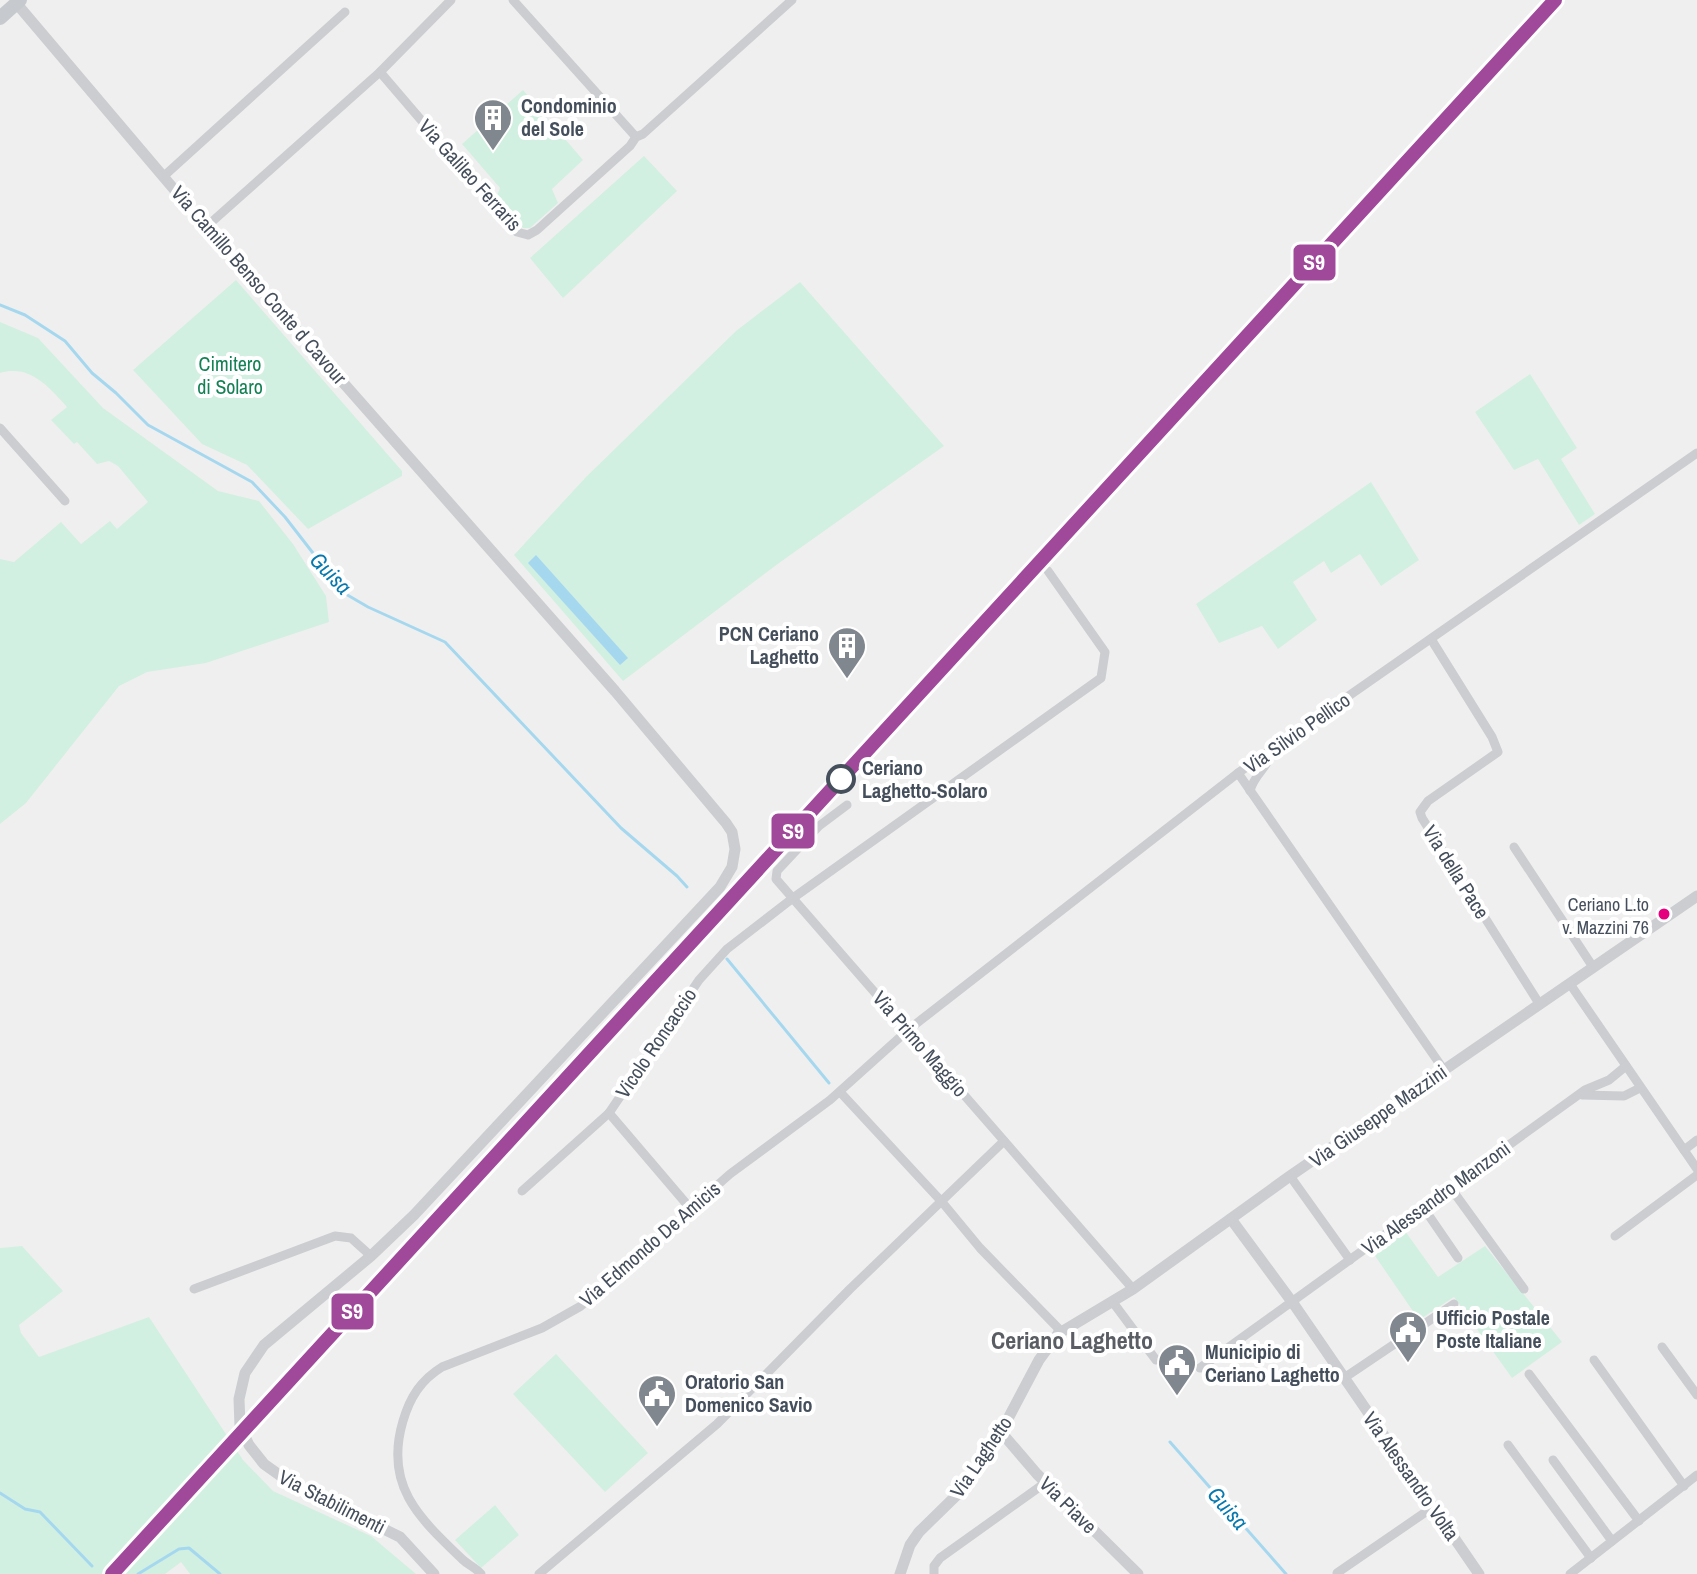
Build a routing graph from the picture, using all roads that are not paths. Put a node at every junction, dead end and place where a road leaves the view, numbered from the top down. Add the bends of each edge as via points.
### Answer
1 (451, 0) edge
2 (513, 0) edge
3 (792, 0) edge
4 (17, 1) edge
5 (345, 12) dead end
6 (0, 18) edge
7 (380, 72) junction
8 (636, 137) junction
9 (164, 176) junction
10 (206, 227) junction
11 (0, 428) edge
12 (1697, 453) edge
13 (65, 501) dead end
14 (1048, 571) dead end
15 (1431, 639) junction
16 (1273, 750) junction
17 (1238, 773) junction
18 (1250, 791) junction
19 (847, 805) dead end
20 (717, 812) joint
21 (1514, 847) dead end
22 (1697, 896) edge
23 (793, 898) junction
24 (1593, 967) junction
25 (1570, 984) junction
26 (1540, 1005) junction
27 (908, 1030) junction
28 (1626, 1066) junction
29 (1444, 1070) junction
30 (1640, 1088) junction
31 (840, 1092) junction
32 (1579, 1095) junction
33 (609, 1113) junction
34 (1697, 1140) edge
35 (1004, 1141) junction
36 (1684, 1150) junction
37 (1697, 1169) edge
38 (1697, 1175) edge
39 (1290, 1176) junction
40 (1450, 1187) junction
41 (522, 1191) dead end
42 (942, 1202) junction
43 (1423, 1207) junction
44 (690, 1208) junction
45 (1231, 1219) junction
46 (1615, 1236) dead end
47 (371, 1256) junction
48 (1458, 1258) dead end
49 (1350, 1260) junction
50 (194, 1289) dead end
51 (1133, 1289) junction
52 (1524, 1289) dead end
53 (1291, 1300) junction
54 (1112, 1301) junction
55 (1454, 1304) dead end
56 (1058, 1334) junction
57 (1662, 1347) dead end
58 (1156, 1360) dead end
59 (1594, 1360) dead end
60 (1200, 1368) dead end
61 (1529, 1374) dead end
62 (1344, 1378) junction
63 (1697, 1395) edge
64 (1001, 1432) junction
65 (1508, 1445) dead end
66 (1553, 1460) dead end
67 (1697, 1475) edge
68 (1045, 1483) junction
69 (1684, 1486) junction
70 (1433, 1507) junction
71 (1639, 1521) junction
72 (1612, 1541) junction
73 (1591, 1558) junction
74 (465, 1563) junction
75 (1337, 1573) edge
76 (434, 1574) edge
77 (471, 1574) edge
78 (481, 1574) edge
79 (539, 1574) edge
80 (900, 1574) edge
81 (934, 1574) edge
82 (1138, 1574) edge
83 (1479, 1574) edge
84 (1570, 1574) edge

1 - 7 street
2 - 8 street
3 - 8 street
4 - 6 main road
4 - 9 street, Via Camillo Benso Conte d Cavour
5 - 9 street
7 - 8 street, Via Galileo Ferraris via 524,236 537,230
7 - 10 street
9 - 10 street, Via Camillo Benso Conte d Cavour
10 - 20 street, Via Camillo Benso Conte d Cavour
11 - 13 street
12 - 15 street, Via Silvio Pellico
14 - 23 street, Vicolo Roncaccio via 1105,652 1101,678
15 - 16 street, Via Silvio Pellico
15 - 26 street, Via della Pace via 1498,752 1420,812
16 - 17 street, Via Silvio Pellico
16 - 18 street
17 - 18 street
17 - 27 street, Via Silvio Pellico
18 - 29 street
19 - 23 street, Via Primo Maggio via 777,871 776,879
20 - 47 street, Via Stabilimenti via 732,832 735,849 720,887 439,1190
21 - 24 street
22 - 24 street, Via Giuseppe Mazzini
23 - 27 street, Via Primo Maggio
23 - 33 street, Vicolo Roncaccio via 727,949 699,980
24 - 25 street, Via Giuseppe Mazzini
25 - 26 street, Via Giuseppe Mazzini
25 - 28 street
26 - 29 street, Via Giuseppe Mazzini
27 - 31 street, Via Edmondo De Amicis
27 - 35 street, Via Primo Maggio
28 - 30 street
28 - 32 street, Via Alessandro Manzoni
29 - 39 street, Via Giuseppe Mazzini
30 - 32 street via 1624,1096
30 - 36 street
31 - 42 street
31 - 44 street, Via Edmondo De Amicis
32 - 40 street, Via Alessandro Manzoni
33 - 41 street, Vicolo Roncaccio
33 - 44 street
34 - 36 street
35 - 42 street
35 - 51 street, Via Primo Maggio
36 - 37 street
38 - 46 street
39 - 45 street, Via Giuseppe Mazzini
39 - 49 street
40 - 43 street, Via Alessandro Manzoni
40 - 52 street
42 - 56 street
42 - 79 street via 717,1424
43 - 48 street
43 - 49 street, Via Alessandro Manzoni
44 - 74 street, Via Edmondo De Amicis via 567,1316 442,1367 418,1386 399,1434 400,1482 423,1520
45 - 51 street, Via Giuseppe Mazzini
45 - 53 street, Via Alessandro Volta
47 - 50 street via 351,1238 335,1236
47 - 76 street, Via Stabilimenti via 264,1345 241,1384 240,1426 264,1464 292,1484 400,1537
49 - 53 street, Via Alessandro Manzoni
51 - 54 street, Via Giuseppe Mazzini
53 - 60 street, Via Alessandro Manzoni
53 - 62 street, Via Alessandro Volta
54 - 56 street, Via Giuseppe Mazzini
54 - 58 street
55 - 62 street
56 - 64 street, Via Laghetto
57 - 63 street
59 - 69 street
61 - 71 street
62 - 70 street, Via Alessandro Volta
64 - 68 street, Via Piave
64 - 80 street, Via Laghetto via 959,1495 919,1532
65 - 73 street
66 - 72 street
67 - 69 street
68 - 81 street via 940,1558
68 - 82 street, Via Piave
69 - 71 street
70 - 75 street
70 - 83 street, Via Alessandro Volta
71 - 72 street
72 - 73 street
73 - 84 street
74 - 77 street, Via Edmondo De Amicis
74 - 78 street, Via Edmondo De Amicis

